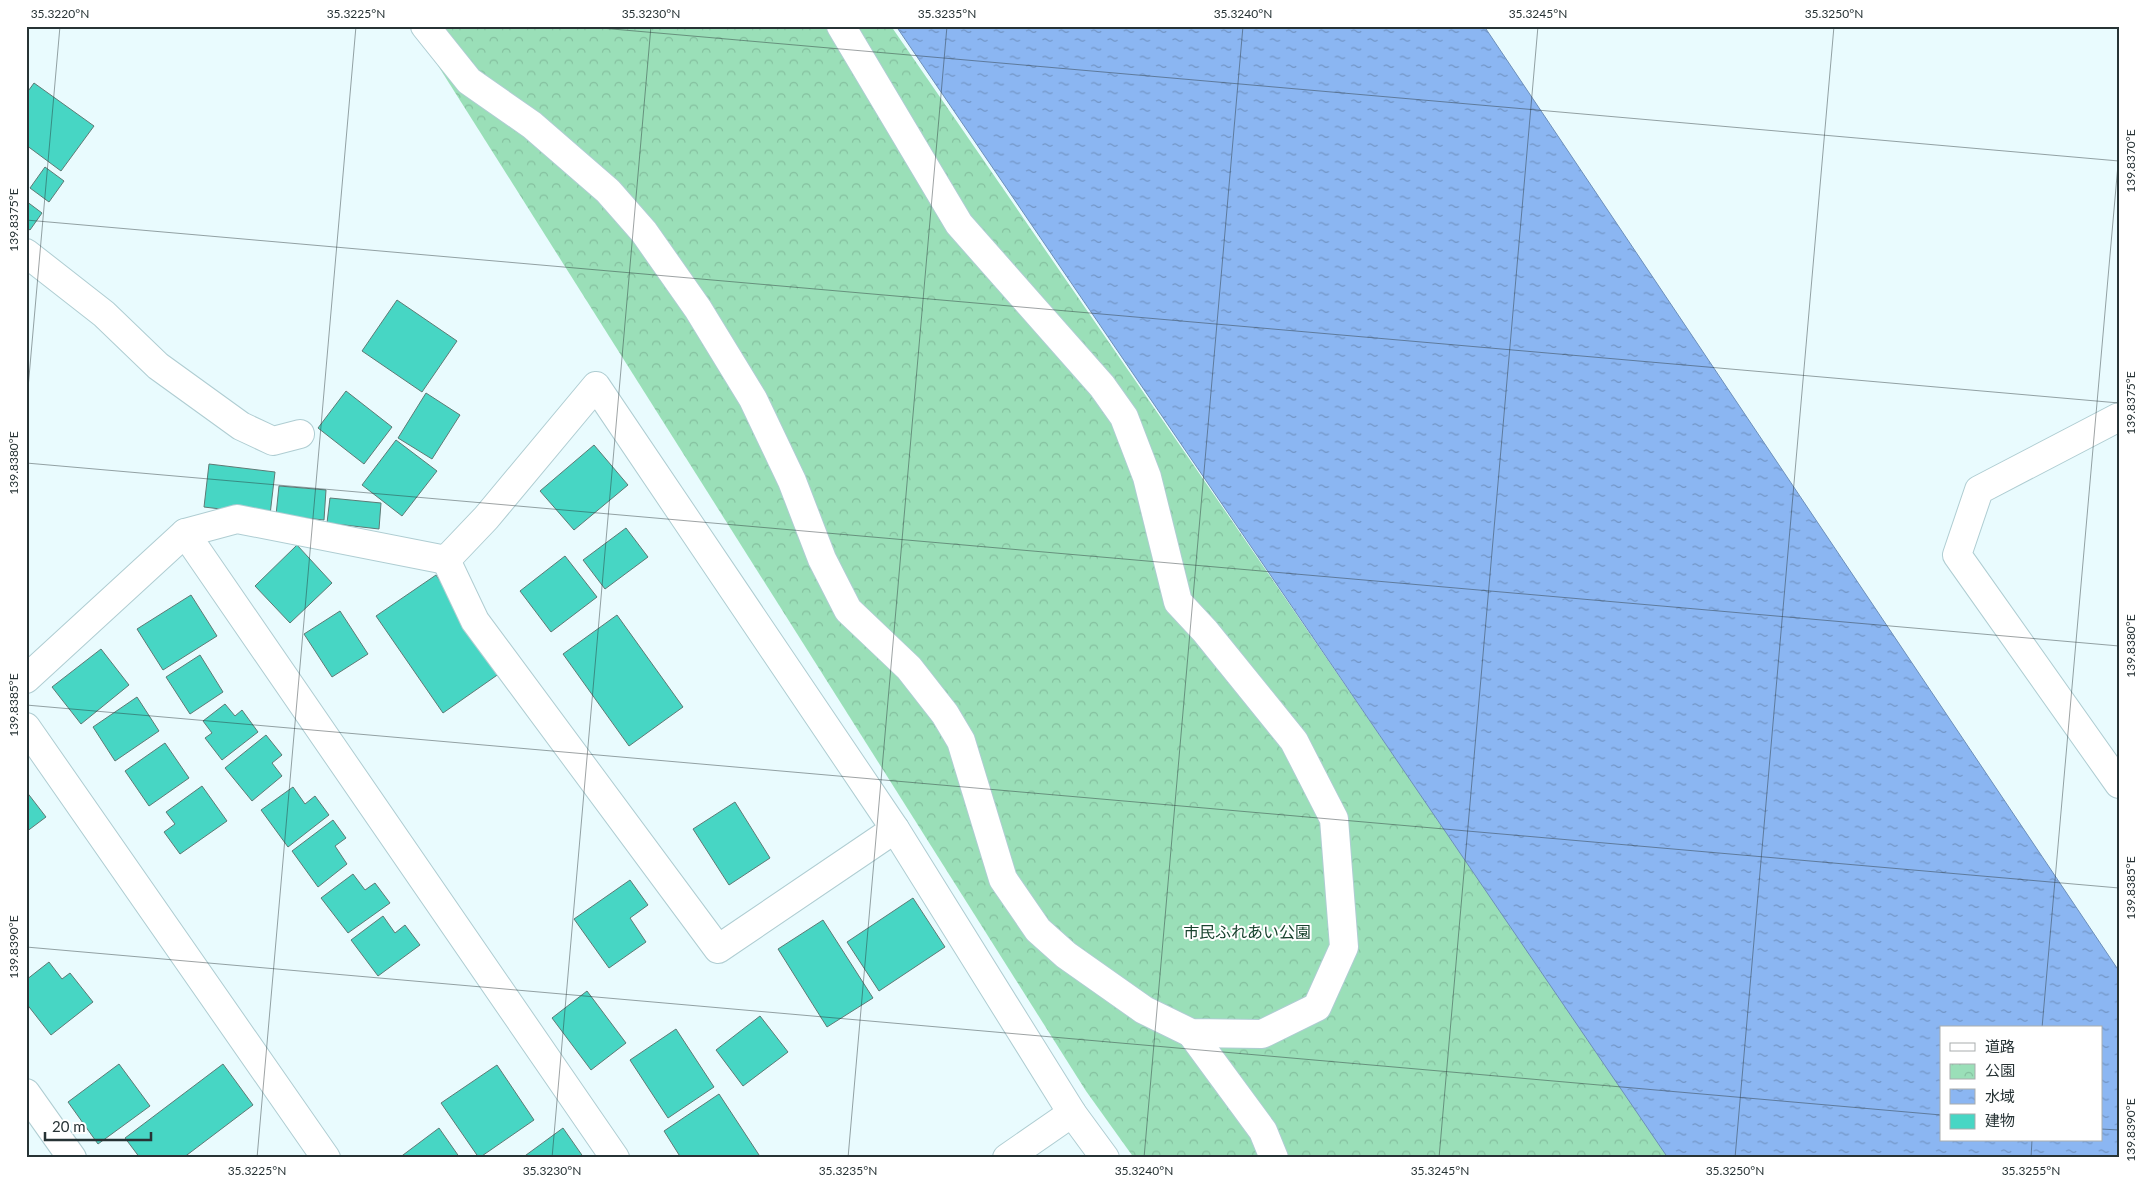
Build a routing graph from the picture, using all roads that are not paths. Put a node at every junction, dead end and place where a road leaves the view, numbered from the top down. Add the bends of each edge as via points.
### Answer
1 (841, 26) edge
2 (433, 28) edge
3 (26, 252) edge
4 (2119, 417) edge
5 (300, 434) dead end
6 (185, 533) junction
7 (446, 560) junction
8 (26, 679) edge
9 (26, 727) edge
10 (2119, 784) edge
11 (895, 829) junction
12 (1191, 1033) junction
13 (26, 1093) edge
14 (1072, 1112) junction
15 (72, 1158) edge
16 (326, 1158) edge
17 (615, 1158) edge
18 (1007, 1158) edge
19 (1105, 1158) edge
20 (1274, 1158) edge

1 - 12 street via 959,224 1102,386 1124,417 1146,477 1178,602 1294,741 1334,818 1344,947 1317,1008 1262,1034
2 - 12 street via 468,81 532,125 608,191 644,232 698,309 753,399 792,481 822,559 848,610 909,668 946,714 961,741 1003,879 1038,930 1066,956 1144,1010
3 - 5 street via 104,314 158,366 241,426 273,441
4 - 10 street via 1979,490 1957,555
6 - 7 street via 237,519
6 - 8 street
6 - 17 street
7 - 11 street via 474,621 718,949
7 - 11 street via 486,518 596,386
9 - 16 street
11 - 14 street
12 - 20 street via 1263,1131
13 - 15 street
14 - 18 street
14 - 19 street

